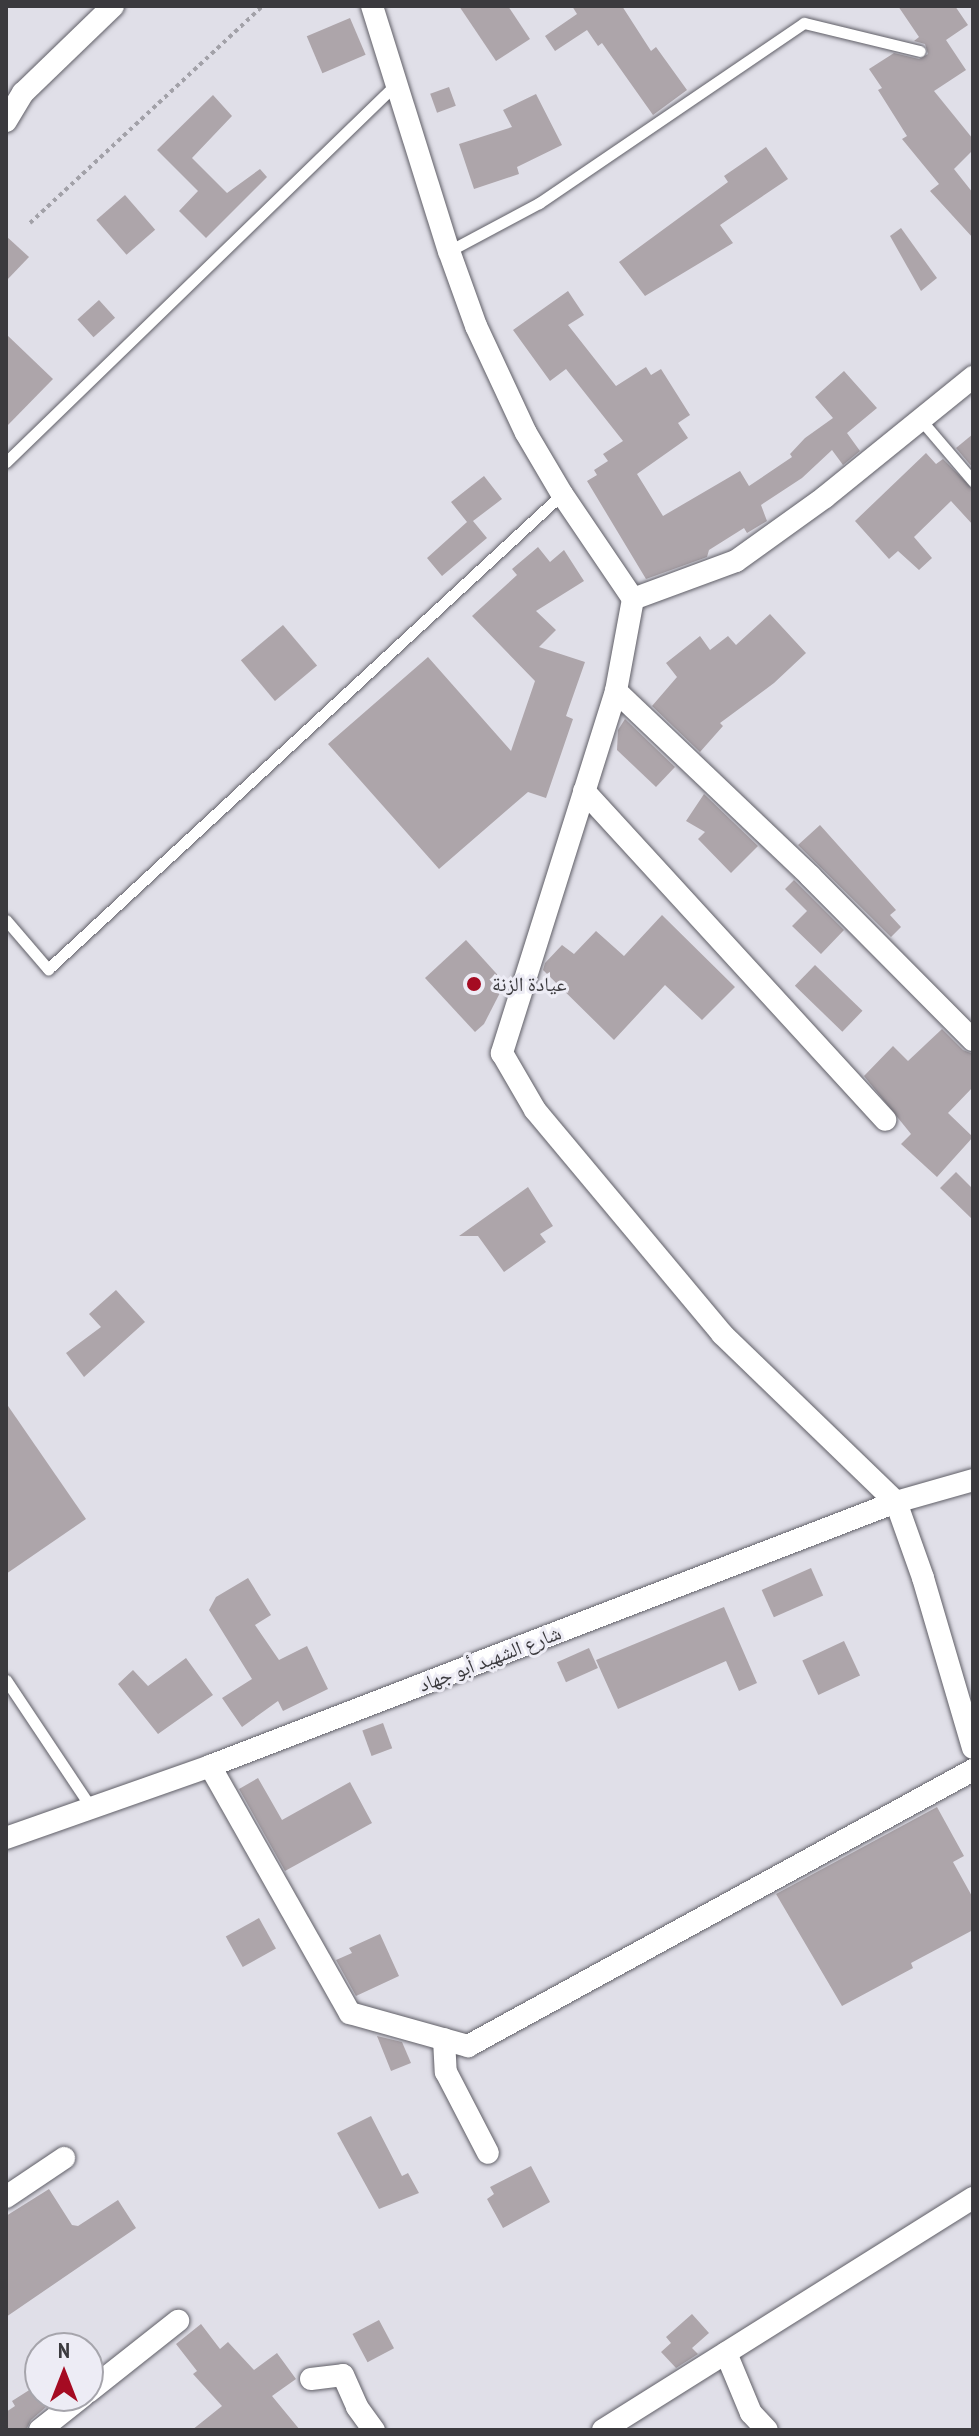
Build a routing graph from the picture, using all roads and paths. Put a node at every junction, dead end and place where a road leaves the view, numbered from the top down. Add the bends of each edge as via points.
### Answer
1 (113, 6) edge
2 (263, 6) edge
3 (372, 6) edge
4 (920, 51) dead end
5 (396, 84) junction
6 (6, 121) edge
7 (30, 223) dead end
8 (449, 251) junction
9 (973, 377) edge
10 (921, 420) junction
11 (6, 462) edge
12 (973, 481) edge
13 (562, 494) junction
14 (633, 599) junction
15 (616, 691) junction
16 (584, 791) junction
17 (6, 920) edge
18 (973, 1040) edge
19 (885, 1120) dead end
20 (973, 1480) edge
21 (896, 1502) junction
22 (6, 1680) edge
23 (973, 1748) edge
24 (210, 1766) junction
25 (973, 1770) edge
26 (93, 1810) junction
27 (6, 1838) edge
28 (444, 2039) junction
29 (488, 2153) dead end
30 (64, 2158) dead end
31 (6, 2197) edge
32 (973, 2198) edge
33 (178, 2321) dead end
34 (726, 2353) junction
35 (104, 2379) edge
36 (311, 2379) dead end
37 (63, 2412) edge
38 (40, 2430) edge
39 (374, 2430) edge
40 (603, 2430) edge
41 (767, 2430) edge

1 - 6 street via 23,93
2 - 7 path
3 - 5 street
4 - 8 lane via 804,23 539,203
5 - 8 street
5 - 11 lane
8 - 13 street via 482,339 526,433
9 - 10 street
10 - 12 lane
10 - 14 street via 736,561
13 - 14 street
13 - 17 lane via 48,969
14 - 15 street
15 - 16 street
15 - 18 street
16 - 19 street
16 - 21 street via 502,1053 535,1110 722,1334
20 - 21 street, شارع الشهيد أبو جهاد
21 - 23 street
21 - 24 street, شارع الشهيد أبو جهاد
22 - 26 lane
24 - 26 street, شارع الشهيد أبو جهاد
24 - 28 street via 350,2013
25 - 28 street via 468,2046
26 - 27 street, شارع الشهيد أبو جهاد
28 - 29 street via 446,2072
30 - 31 street
32 - 34 street
33 - 35 street
34 - 40 street
34 - 41 street via 751,2413
36 - 39 street via 343,2375
37 - 38 street

